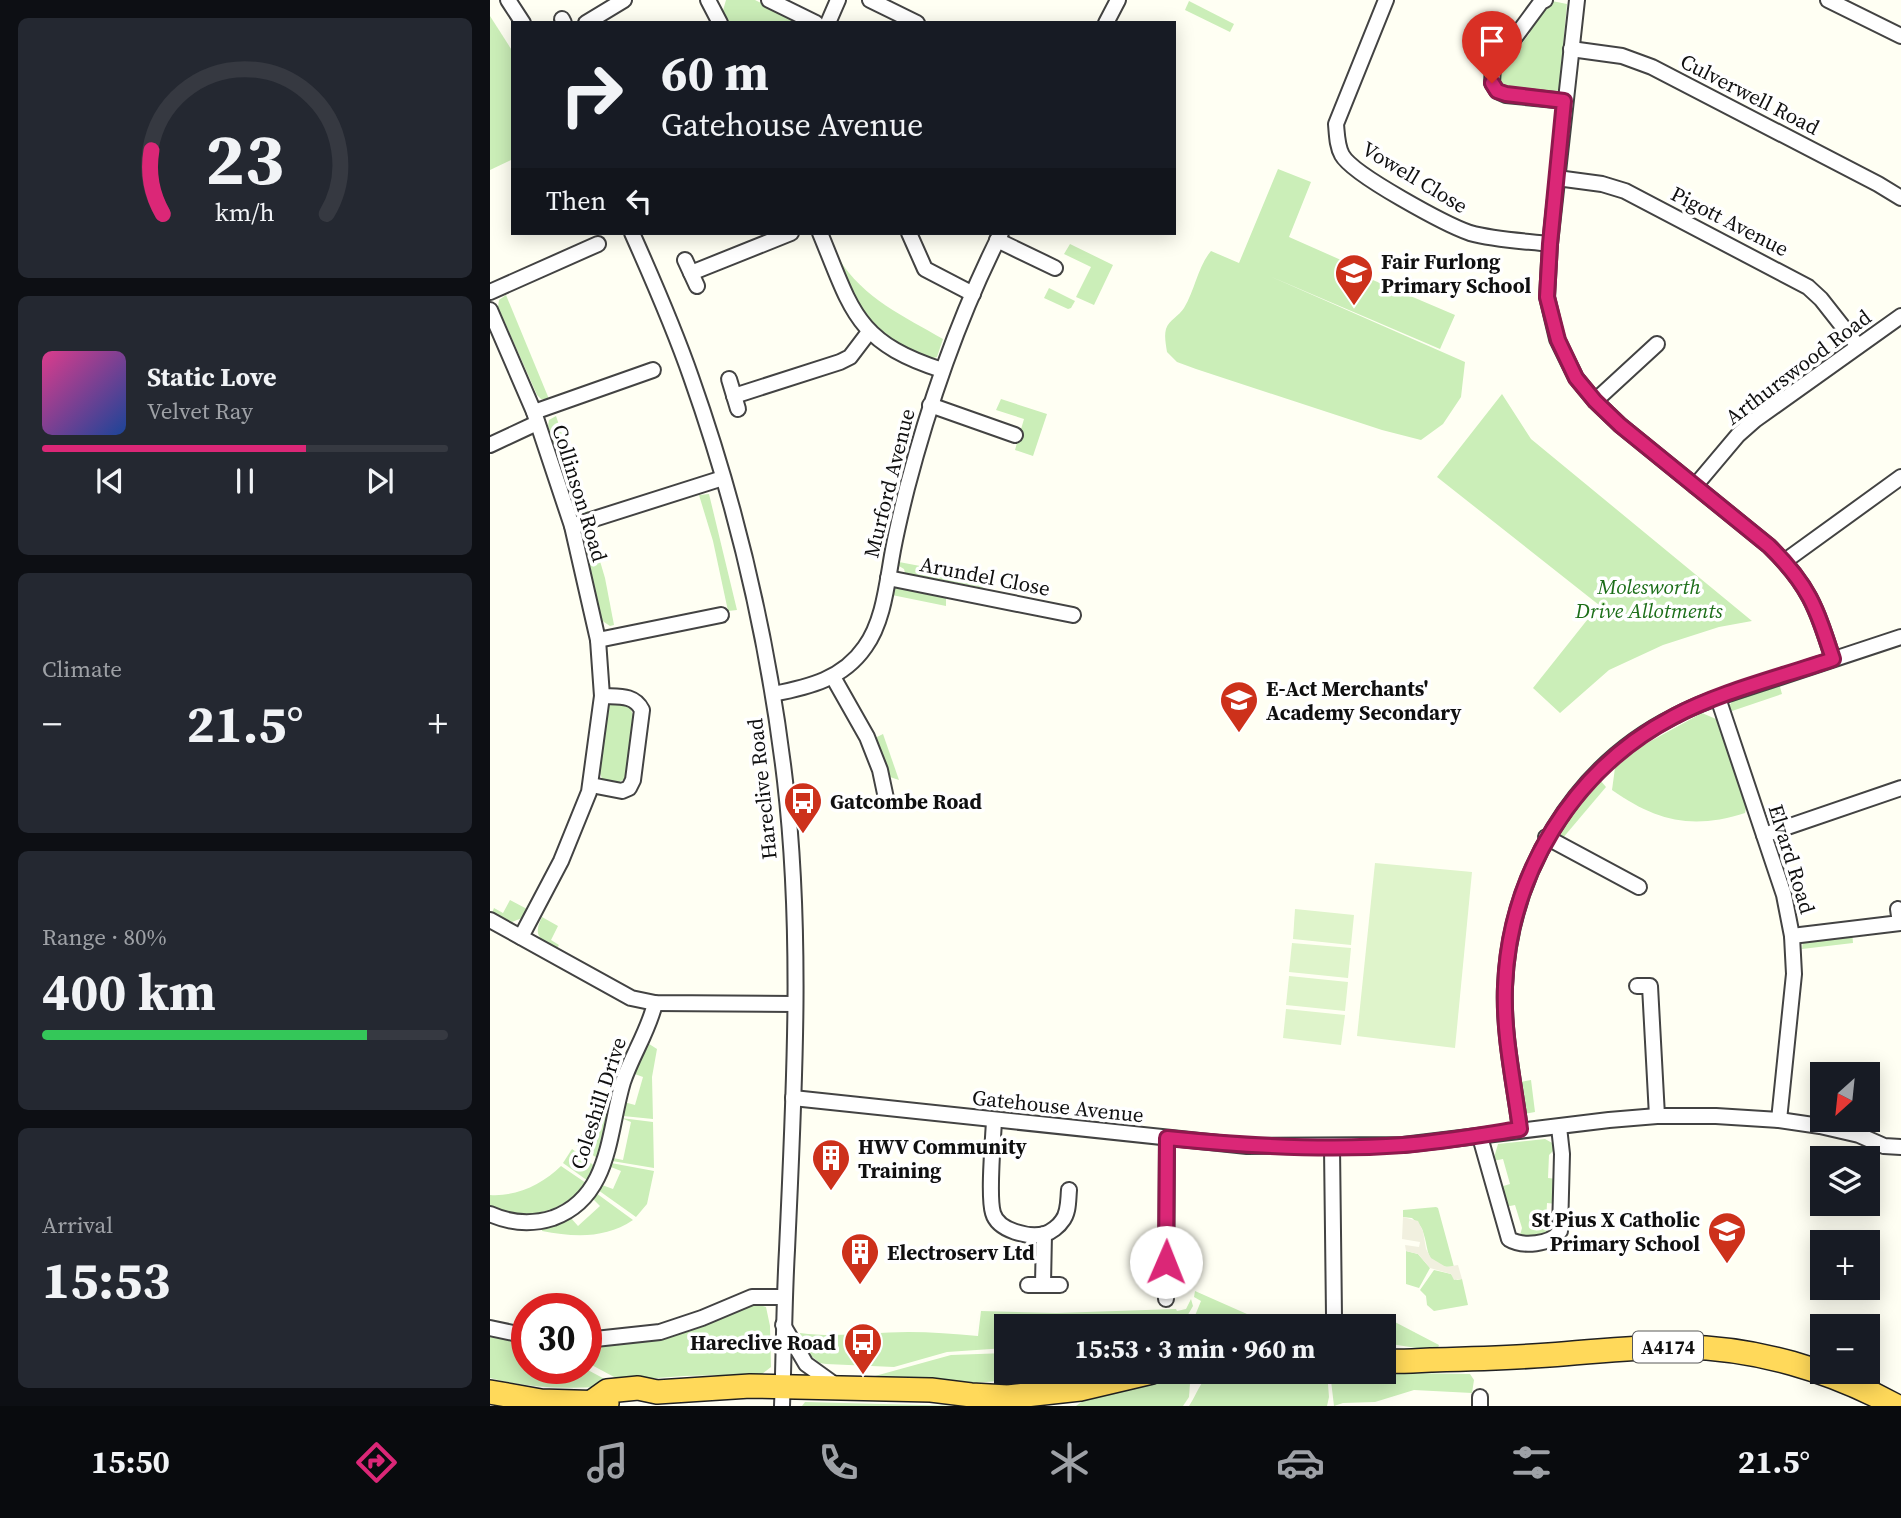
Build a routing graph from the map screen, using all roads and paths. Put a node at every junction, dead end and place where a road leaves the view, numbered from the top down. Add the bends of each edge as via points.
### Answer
1 (508, 0) edge
2 (624, 0) edge
3 (769, 0) edge
4 (838, 0) edge
5 (870, 0) edge
6 (1118, 0) edge
7 (1386, 0) edge
8 (1545, 0) edge
9 (1574, 0) edge
10 (1828, 0) edge
11 (711, 1) edge
12 (522, 21) edge
13 (589, 21) edge
14 (719, 21) edge
15 (812, 21) edge
16 (829, 21) edge
17 (913, 21) edge
18 (1107, 21) edge
19 (1901, 36) edge
20 (1571, 49) junction
21 (1564, 101) junction
22 (1557, 178) junction
23 (1901, 198) edge
24 (633, 235) edge
25 (786, 235) edge
26 (821, 235) edge
27 (910, 235) edge
28 (999, 237) edge
29 (598, 244) dead end
30 (1550, 244) junction
31 (1055, 268) dead end
32 (691, 273) dead end
33 (490, 292) edge
34 (973, 294) junction
35 (490, 310) edge
36 (1901, 316) edge
37 (869, 332) junction
38 (1657, 344) dead end
39 (1858, 346) junction
40 (653, 370) dead end
41 (942, 370) junction
42 (729, 379) dead end
43 (1595, 401) junction
44 (930, 405) junction
45 (536, 418) junction
46 (1015, 435) dead end
47 (490, 445) edge
48 (1901, 477) edge
49 (723, 478) junction
50 (1695, 486) junction
51 (572, 526) junction
52 (1785, 561) junction
53 (888, 578) junction
54 (721, 615) dead end
55 (1073, 615) dead end
56 (1901, 637) edge
57 (598, 640) junction
58 (1833, 659) junction
59 (833, 677) junction
60 (773, 694) junction
61 (602, 696) junction
62 (1718, 698) junction
63 (591, 785) junction
64 (899, 786) dead end
65 (1901, 788) edge
66 (1764, 835) junction
67 (1546, 837) junction
68 (1639, 887) dead end
69 (490, 920) edge
70 (1900, 921) edge
71 (1792, 936) junction
72 (521, 937) junction
73 (1650, 985) dead end
74 (655, 1003) junction
75 (795, 1004) junction
76 (793, 1098) junction
77 (1657, 1116) junction
78 (1779, 1120) junction
79 (994, 1121) junction
80 (1559, 1126) junction
81 (1520, 1129) junction
82 (1480, 1137) junction
83 (1167, 1138) junction
84 (1332, 1147) junction
85 (1901, 1147) edge
86 (1069, 1189) dead end
87 (490, 1214) edge
88 (1044, 1234) junction
89 (1060, 1285) dead end
90 (784, 1297) junction
91 (1166, 1299) dead end
92 (1349, 1300) dead end
93 (1334, 1301) junction
94 (1334, 1314) edge
95 (783, 1324) junction
96 (490, 1328) edge
97 (511, 1333) edge
98 (602, 1338) edge
99 (1396, 1353) edge
100 (1431, 1360) junction
101 (1396, 1362) edge
102 (1011, 1384) edge
103 (1101, 1384) edge
104 (839, 1387) junction
105 (931, 1390) junction
106 (490, 1392) edge
107 (782, 1396) edge
108 (1896, 1406) edge

1 - 12 street
2 - 13 street
3 - 15 street
4 - 16 street
5 - 17 street
6 - 18 street
7 - 30 street, Vowell Close via 1336,124 1343,158 1375,182 1470,233
8 - 21 street via 1493,67 1492,83 1506,94
9 - 20 street
10 - 19 street
11 - 14 street
20 - 21 street
20 - 23 street, Culverwell Road via 1652,67
21 - 22 street
22 - 30 street
22 - 39 street, Pigott Avenue via 1625,191 1793,278 1821,299
24 - 49 street, Hareclive Road via 692,378
25 - 32 street
26 - 37 street via 852,311
27 - 34 street via 925,269
28 - 31 street
28 - 34 street, Murford Avenue
29 - 33 street
30 - 43 street via 1547,297 1558,340 1576,378
34 - 41 street, Murford Avenue
35 - 45 street, Collinson Road
36 - 39 street, Arthurswood Road
37 - 41 street via 907,358
37 - 42 street via 841,362 736,402
38 - 43 street
39 - 50 street, Arthurswood Road via 1755,420
40 - 45 street
41 - 44 street, Murford Avenue
43 - 50 street
44 - 46 street
44 - 53 street, Murford Avenue
45 - 47 street
45 - 51 street, Collinson Road
48 - 52 street
49 - 51 street
49 - 60 street, Hareclive Road
50 - 52 street
51 - 57 street, Collinson Road
52 - 58 street via 1804,584
53 - 55 street, Arundel Close
53 - 59 street, Murford Avenue via 876,628 867,645
54 - 57 street
56 - 58 street
57 - 61 street, Collinson Road
58 - 62 street
59 - 60 street, Murford Avenue
59 - 64 street via 867,737 885,795
60 - 75 street, Hareclive Road via 789,837
61 - 63 street, Collinson Road
61 - 63 street via 631,698 642,710 629,788 622,791
62 - 66 street, Elvard Road
62 - 67 street via 1675,716 1627,746 1590,779
63 - 72 street, Collinson Road via 561,861
65 - 66 street
66 - 71 street, Elvard Road
67 - 68 street
67 - 81 street via 1515,914 1506,967 1505,1015
69 - 72 street
70 - 71 street
71 - 78 street, Elvard Road via 1794,974
72 - 74 street via 631,998
73 - 77 street
74 - 75 street
74 - 87 street, Coleshill Drive via 628,1069 605,1163 589,1192 561,1215 537,1222 502,1220
75 - 76 street, Hareclive Road
76 - 79 street, Gatehouse Avenue
76 - 90 street, Hareclive Road
77 - 78 street, Gatehouse Avenue
77 - 80 street, Gatehouse Avenue
78 - 85 street, Gatehouse Avenue
79 - 83 street, Gatehouse Avenue
79 - 88 street via 995,1219 1005,1228
80 - 81 street, Gatehouse Avenue
80 - 82 street via 1560,1231 1545,1241 1519,1245 1509,1239
81 - 82 street, Gatehouse Avenue
82 - 84 street, Gatehouse Avenue
83 - 84 street, Gatehouse Avenue via 1247,1146
83 - 91 street
84 - 93 street
86 - 88 street via 1066,1215
88 - 89 street via 1036,1285
90 - 95 street, Hareclive Road
90 - 98 street via 752,1297 660,1332
92 - 93 street
93 - 94 street
95 - 104 street via 806,1364
95 - 107 street, Hareclive Road
96 - 97 street
99 - 100 highway, A4174
100 - 101 highway, A4174
100 - 108 highway, A4174 via 1651,1347 1721,1350 1821,1372
102 - 105 highway
103 - 105 highway via 1034,1395
104 - 105 highway
104 - 107 highway
106 - 107 highway via 541,1402 613,1403 639,1401 657,1392

